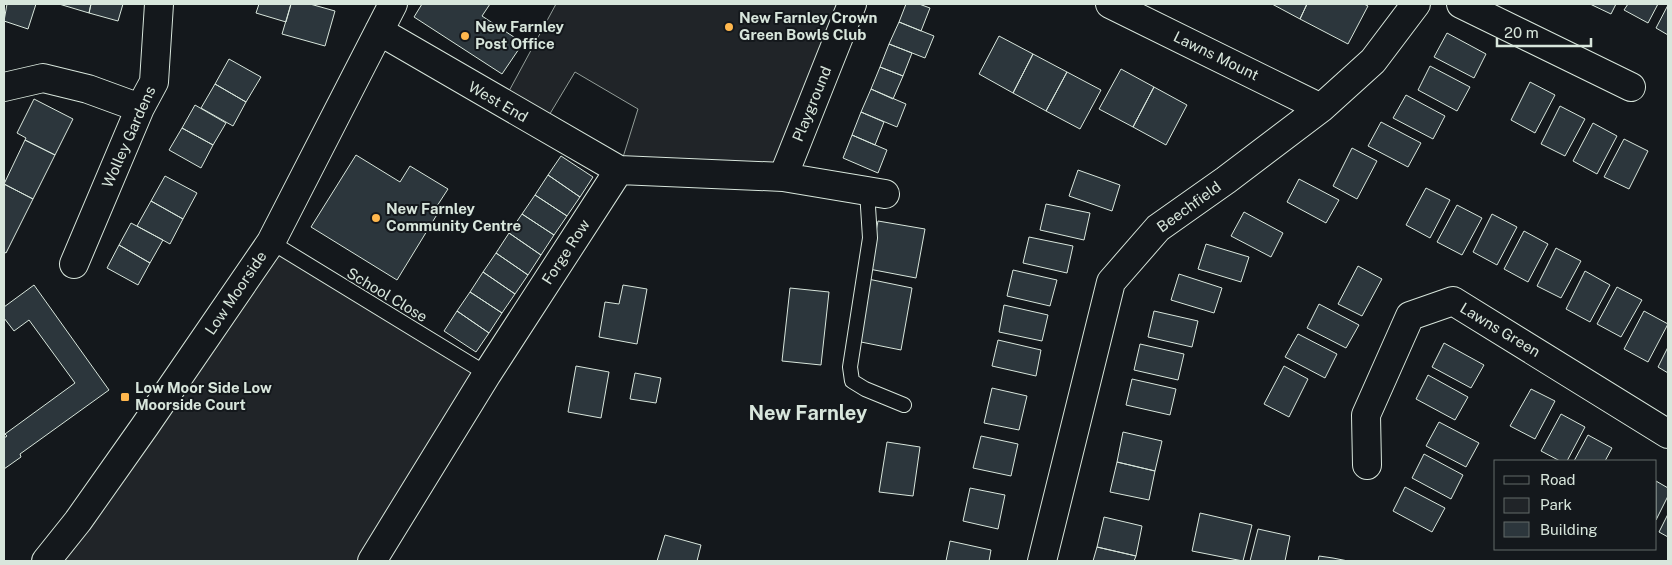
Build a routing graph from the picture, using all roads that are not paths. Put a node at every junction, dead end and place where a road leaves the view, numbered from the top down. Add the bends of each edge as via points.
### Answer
1 (159, 4) edge
2 (393, 4) edge
3 (852, 4) edge
4 (1110, 4) edge
5 (1416, 4) edge
6 (1462, 4) edge
7 (379, 31) junction
8 (4, 87) edge
9 (1631, 87) dead end
10 (140, 108) junction
11 (1321, 108) junction
12 (619, 170) junction
13 (783, 177) junction
14 (876, 192) joint
15 (271, 242) junction
16 (74, 264) dead end
17 (488, 374) junction
18 (904, 405) dead end
19 (1668, 434) edge
20 (1367, 465) dead end
21 (46, 561) edge
22 (372, 561) edge
23 (1042, 561) edge

1 - 10 street, Wolley Gardens via 154,82
2 - 7 street, Low Moorside
3 - 13 street, Playground
4 - 11 street, Lawns Mount
5 - 11 street, Beechfield via 1373,61
6 - 9 street
7 - 12 street, West End
7 - 15 street, Low Moorside
8 - 10 street via 43,78 88,89
10 - 16 street, Wolley Gardens
11 - 23 street, Beechfield via 1158,228 1111,282
12 - 13 street
12 - 17 street, Forge Row
13 - 14 street
14 - 18 lane via 850,367 852,381 865,390
15 - 17 lane, School Close
15 - 21 street, Low Moorside via 146,426
17 - 22 street, Forge Row
19 - 20 street, Lawns Green via 1453,301 1410,316 1366,415

